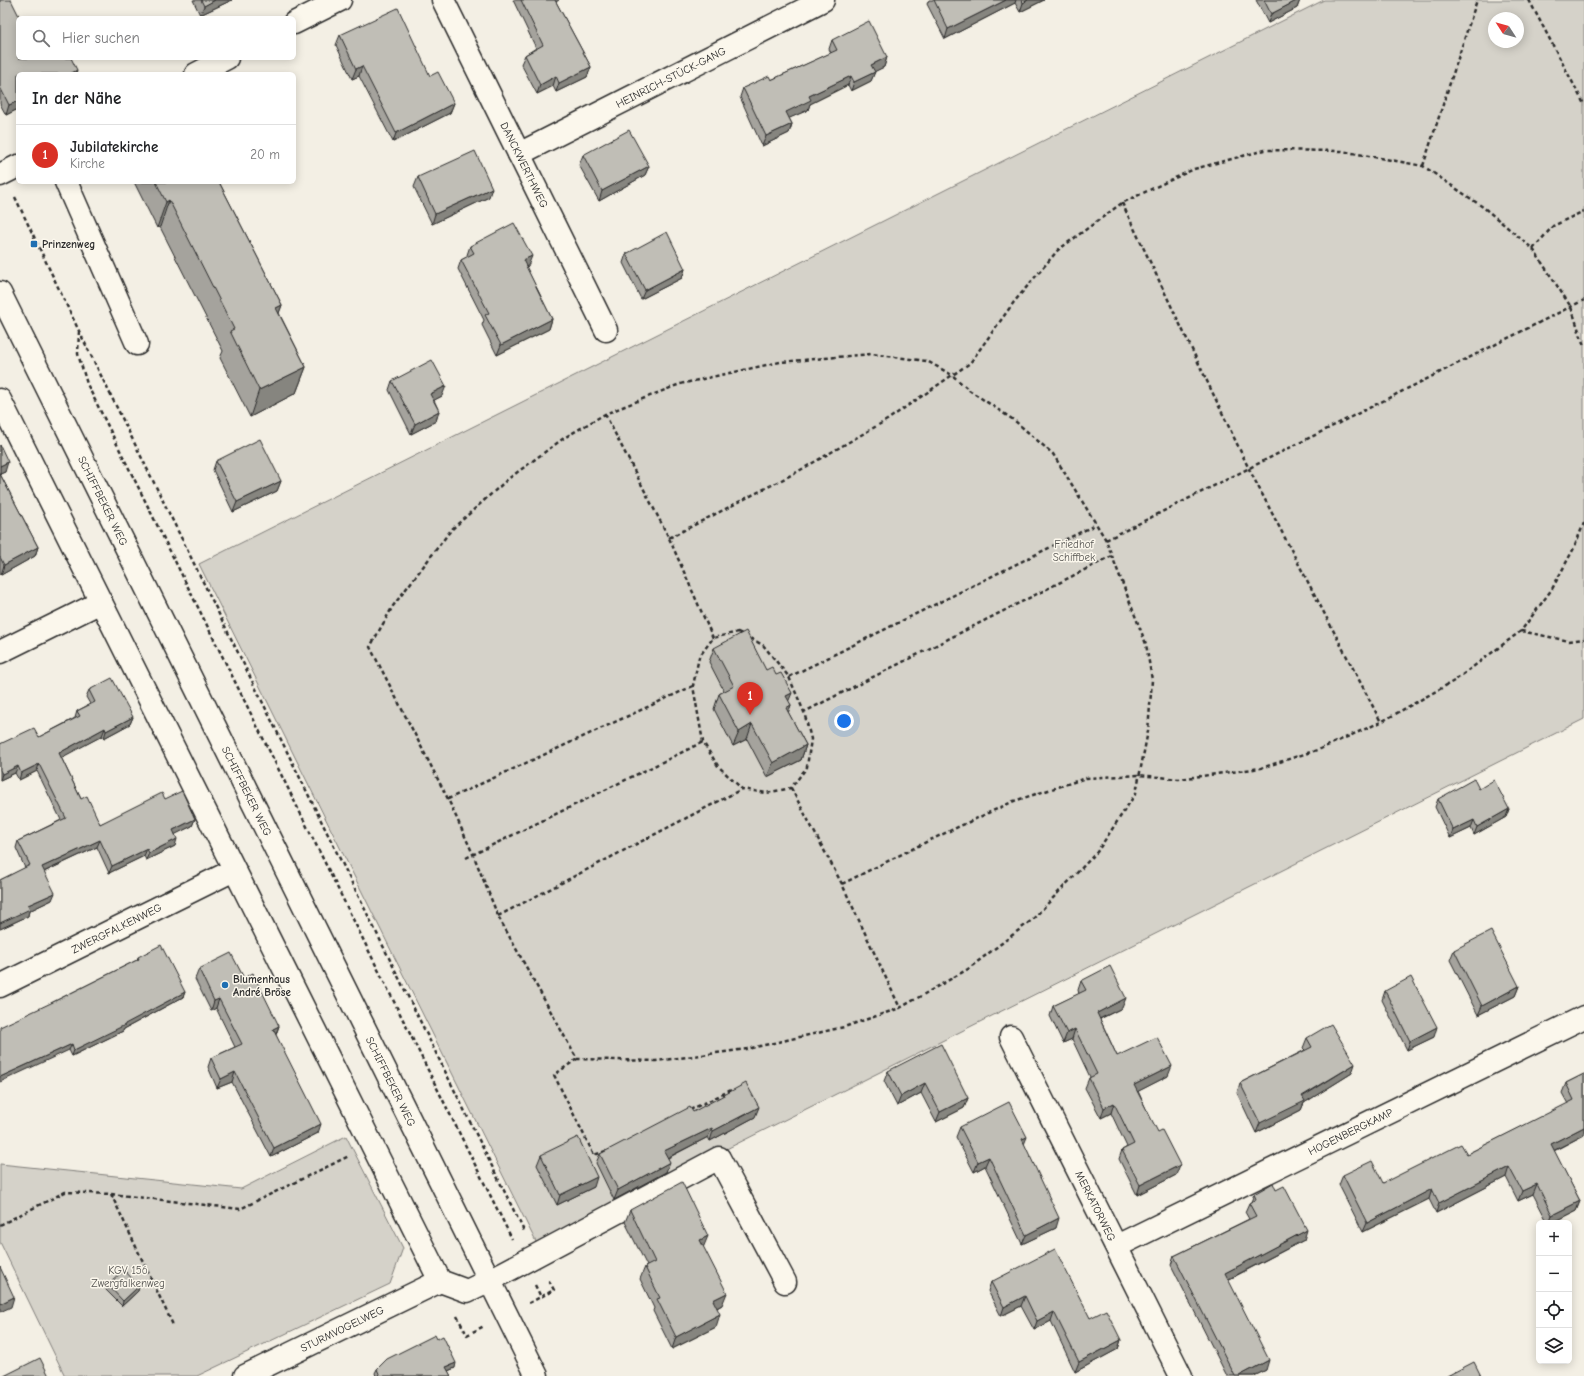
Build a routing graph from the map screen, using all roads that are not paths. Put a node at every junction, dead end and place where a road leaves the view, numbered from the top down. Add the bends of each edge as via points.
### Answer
1 (340, 0) edge
2 (442, 0) edge
3 (822, 0) edge
4 (296, 22) edge
5 (223, 60) edge
6 (200, 72) edge
7 (519, 154) junction
8 (67, 184) edge
9 (2, 302) edge
10 (606, 330) dead end
11 (137, 344) dead end
12 (0, 400) edge
13 (101, 602) junction
14 (0, 652) edge
15 (234, 870) junction
16 (0, 986) edge
17 (1584, 1017) edge
18 (1011, 1036) dead end
19 (1117, 1246) junction
20 (490, 1280) junction
21 (440, 1281) junction
22 (785, 1282) dead end
23 (245, 1376) edge
24 (537, 1376) edge
25 (1181, 1376) edge

1 - 4 street
2 - 7 street, DANCKWERTHWEG
3 - 7 street, HEINRICH-STÜCK-GANG
5 - 6 street
7 - 10 street, DANCKWERTHWEG
8 - 11 street
9 - 20 street, SCHIFFBEKER WEG
12 - 13 street
13 - 14 street
13 - 15 street
15 - 16 street, ZWERGFALKENWEG
15 - 21 street
17 - 19 street, HOGENBERGKAMP
18 - 19 street, MERKATORWEG
19 - 25 street, MERKATORWEG
20 - 21 street via 466,1291
20 - 22 street via 719,1158
20 - 24 street, SCHIFFBEKER WEG
21 - 23 street, STURMVOGELWEG

